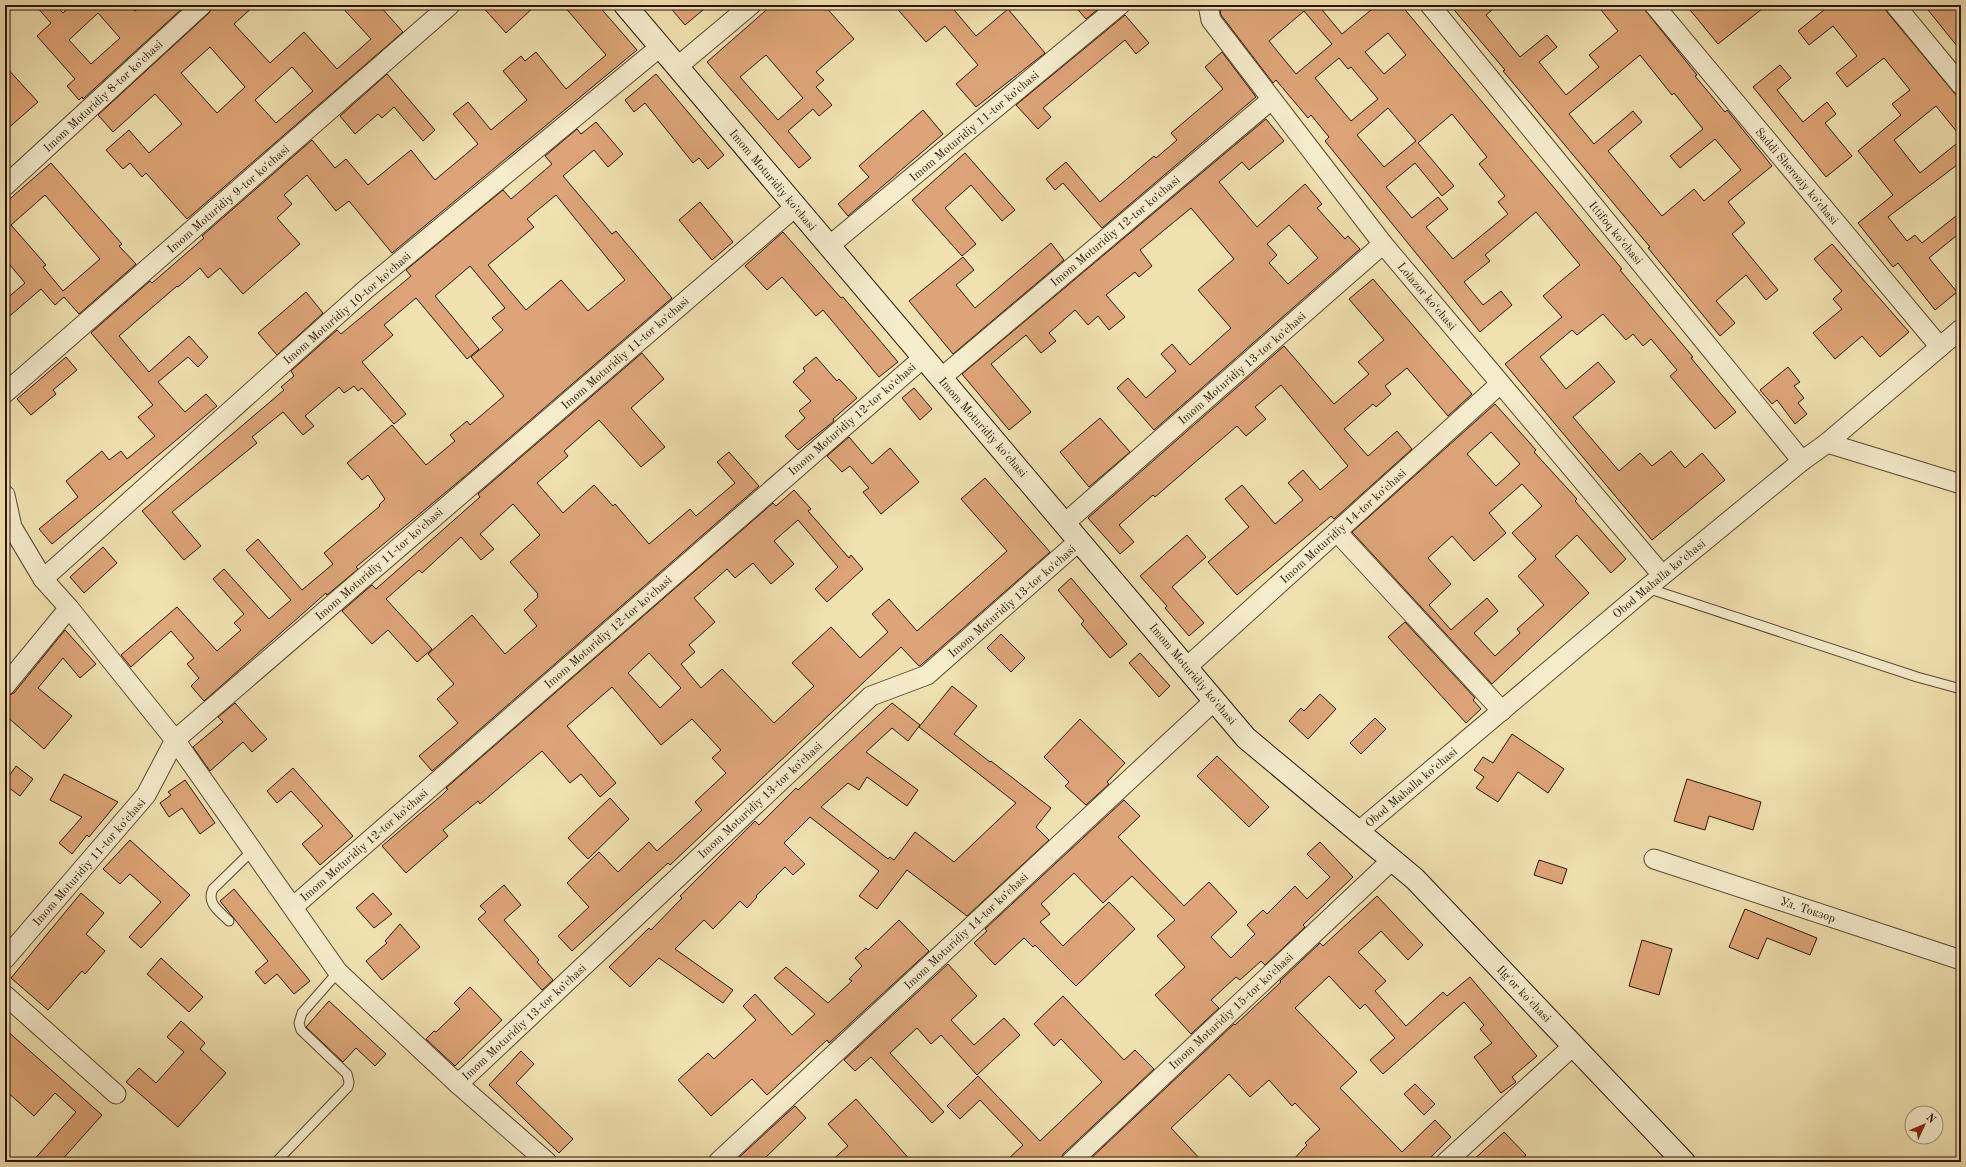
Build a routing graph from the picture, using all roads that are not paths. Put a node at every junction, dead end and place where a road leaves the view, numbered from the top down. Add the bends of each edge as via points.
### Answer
1 (202, 5) edge
2 (450, 5) edge
3 (625, 5) edge
4 (751, 5) edge
5 (1120, 5) edge
6 (1208, 5) edge
7 (1430, 5) edge
8 (1654, 5) edge
9 (1895, 5) edge
10 (660, 48) junction
11 (677, 67) junction
12 (1961, 86) edge
13 (1271, 100) junction
14 (5, 186) edge
15 (795, 206) junction
16 (1383, 244) junction
17 (829, 246) junction
18 (1961, 329) edge
19 (1940, 347) junction
20 (923, 358) junction
21 (941, 378) junction
22 (1500, 384) junction
23 (5, 393) edge
24 (1827, 443) junction
25 (1802, 461) junction
26 (1961, 484) edge
27 (5, 495) edge
28 (1065, 524) junction
29 (1337, 532) junction
30 (1079, 541) junction
31 (1662, 575) junction
32 (43, 579) junction
33 (1647, 588) junction
34 (70, 608) junction
35 (1187, 668) junction
36 (5, 686) edge
37 (1961, 689) edge
38 (1214, 700) junction
39 (1502, 711) junction
40 (175, 740) junction
41 (1359, 831) junction
42 (253, 850) junction
43 (1654, 859) dead end
44 (1392, 860) junction
45 (293, 907) junction
46 (229, 920) dead end
47 (5, 959) edge
48 (1961, 960) edge
49 (338, 972) junction
50 (5, 995) edge
51 (1574, 1046) junction
52 (458, 1084) junction
53 (116, 1094) dead end
54 (276, 1162) edge
55 (547, 1162) edge
56 (718, 1162) edge
57 (1071, 1162) edge
58 (1446, 1162) edge
59 (1684, 1162) edge

1 - 14 street, Imom Moturidiy 8-tor koʻchasi
2 - 23 street, Imom Moturidiy 9-tor koʻchasi
3 - 10 street, Imom Moturidiy koʻchasi
4 - 11 street
5 - 17 street, Imom Moturidiy 11-tor koʻchasi
6 - 13 street, Lolazor ko‘chasi via 1211,20
7 - 25 street, Ittifoq ko‘chasi
8 - 19 street, Saddi Sheroziy koʻchasi
9 - 12 street
10 - 11 street, Imom Moturidiy koʻchasi
10 - 32 street, Imom Moturidiy 10-tor koʻchasi via 365,290
11 - 15 street, Imom Moturidiy koʻchasi
13 - 16 street, Lolazor ko‘chasi
13 - 21 street, Imom Moturidiy 12-tor koʻchasi
15 - 17 street, Imom Moturidiy koʻchasi
15 - 40 street, Imom Moturidiy 11-tor koʻchasi
16 - 22 street, Lolazor ko‘chasi
16 - 28 street, Imom Moturidiy 13-tor koʻchasi
17 - 20 street, Imom Moturidiy koʻchasi
18 - 19 street, Obod Mahalla ko‘chasi
19 - 24 street, Obod Mahalla ko‘chasi
20 - 21 street, Imom Moturidiy koʻchasi
20 - 45 street, Imom Moturidiy 12-tor koʻchasi
21 - 28 street, Imom Moturidiy koʻchasi
22 - 29 street, Imom Moturidiy 14-tor koʻchasi
22 - 31 street, Lolazor ko‘chasi
24 - 25 street, Obod Mahalla ko‘chasi
24 - 26 street
25 - 31 street, Obod Mahalla ko‘chasi
27 - 32 street via 12,527
28 - 30 street, Imom Moturidiy koʻchasi
29 - 35 street, Imom Moturidiy 14-tor koʻchasi
29 - 39 street
30 - 35 street, Imom Moturidiy koʻchasi
30 - 52 street, Imom Moturidiy 13-tor koʻchasi via 928,675 871,696
31 - 33 street, Obod Mahalla ko‘chasi
32 - 34 street
33 - 37 lane
33 - 39 street, Obod Mahalla ko‘chasi
34 - 36 street
34 - 40 street
35 - 38 street, Imom Moturidiy koʻchasi
38 - 41 street, Imom Moturidiy koʻchasi via 1246,738
38 - 56 street, Imom Moturidiy 14-tor koʻchasi
39 - 41 street, Obod Mahalla ko‘chasi
40 - 42 street
40 - 47 street, Imom Moturidiy 11-tor koʻchasi via 142,801
41 - 44 street, Ilg'or ko'chasi
42 - 45 street
42 - 46 lane via 210,895 211,902
43 - 48 street, Ул. Токзор
44 - 51 street, Ilg'or ko'chasi via 1415,879
44 - 57 street, Imom Moturidiy 15-tor koʻchasi
45 - 49 street
49 - 52 street
49 - 54 lane via 302,1013 299,1023 301,1030 347,1074 348,1087
50 - 53 street
51 - 58 street
51 - 59 street, Ilg'or ko'chasi
52 - 55 street

